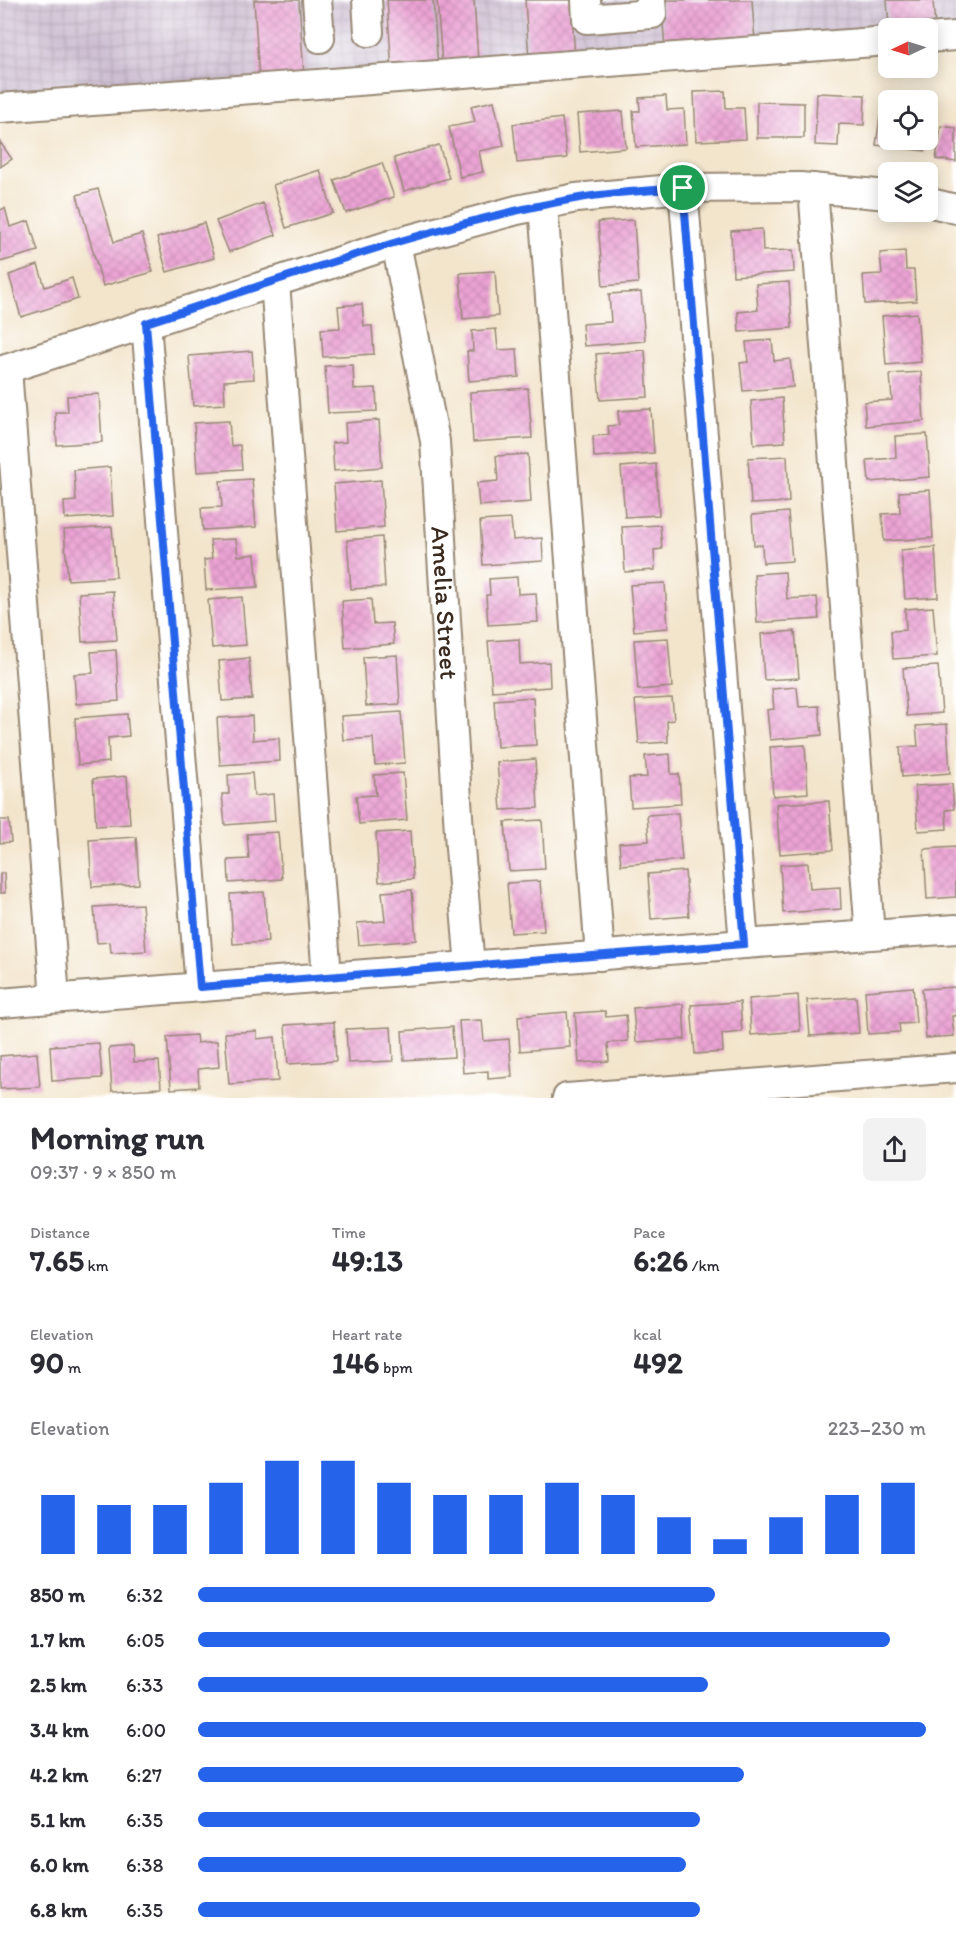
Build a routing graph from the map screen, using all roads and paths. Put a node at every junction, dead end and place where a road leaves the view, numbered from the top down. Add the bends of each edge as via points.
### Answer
1 (317, 0) edge
2 (367, 0) edge
3 (586, 0) edge
4 (651, 0) edge
5 (369, 32) dead end
6 (956, 36) edge
7 (938, 37) edge
8 (320, 38) dead end
9 (878, 42) edge
10 (0, 108) edge
11 (683, 188) junction
12 (813, 188) junction
13 (878, 194) edge
14 (543, 205) junction
15 (938, 205) edge
16 (956, 209) edge
17 (956, 215) edge
18 (396, 243) junction
19 (275, 282) junction
20 (146, 323) junction
21 (2, 369) edge
22 (956, 929) edge
23 (870, 935) junction
24 (744, 944) junction
25 (600, 956) junction
26 (470, 967) junction
27 (327, 978) junction
28 (200, 987) junction
29 (55, 998) junction
30 (0, 1003) edge
31 (956, 1068) edge
32 (567, 1098) edge

1 - 8 street
2 - 5 street
3 - 4 street via 587,19 652,14
6 - 7 street
9 - 10 street
11 - 12 street
11 - 14 street
11 - 24 street
12 - 13 street
12 - 23 street
14 - 18 street
14 - 25 street
15 - 16 street
16 - 17 street
18 - 19 street
18 - 26 street, Amelia Street via 435,441
19 - 20 street
19 - 27 street
20 - 21 street
20 - 28 street
21 - 29 street
22 - 23 street
23 - 24 street
24 - 25 street
25 - 26 street
26 - 27 street
27 - 28 street
28 - 29 street
29 - 30 street
31 - 32 street

